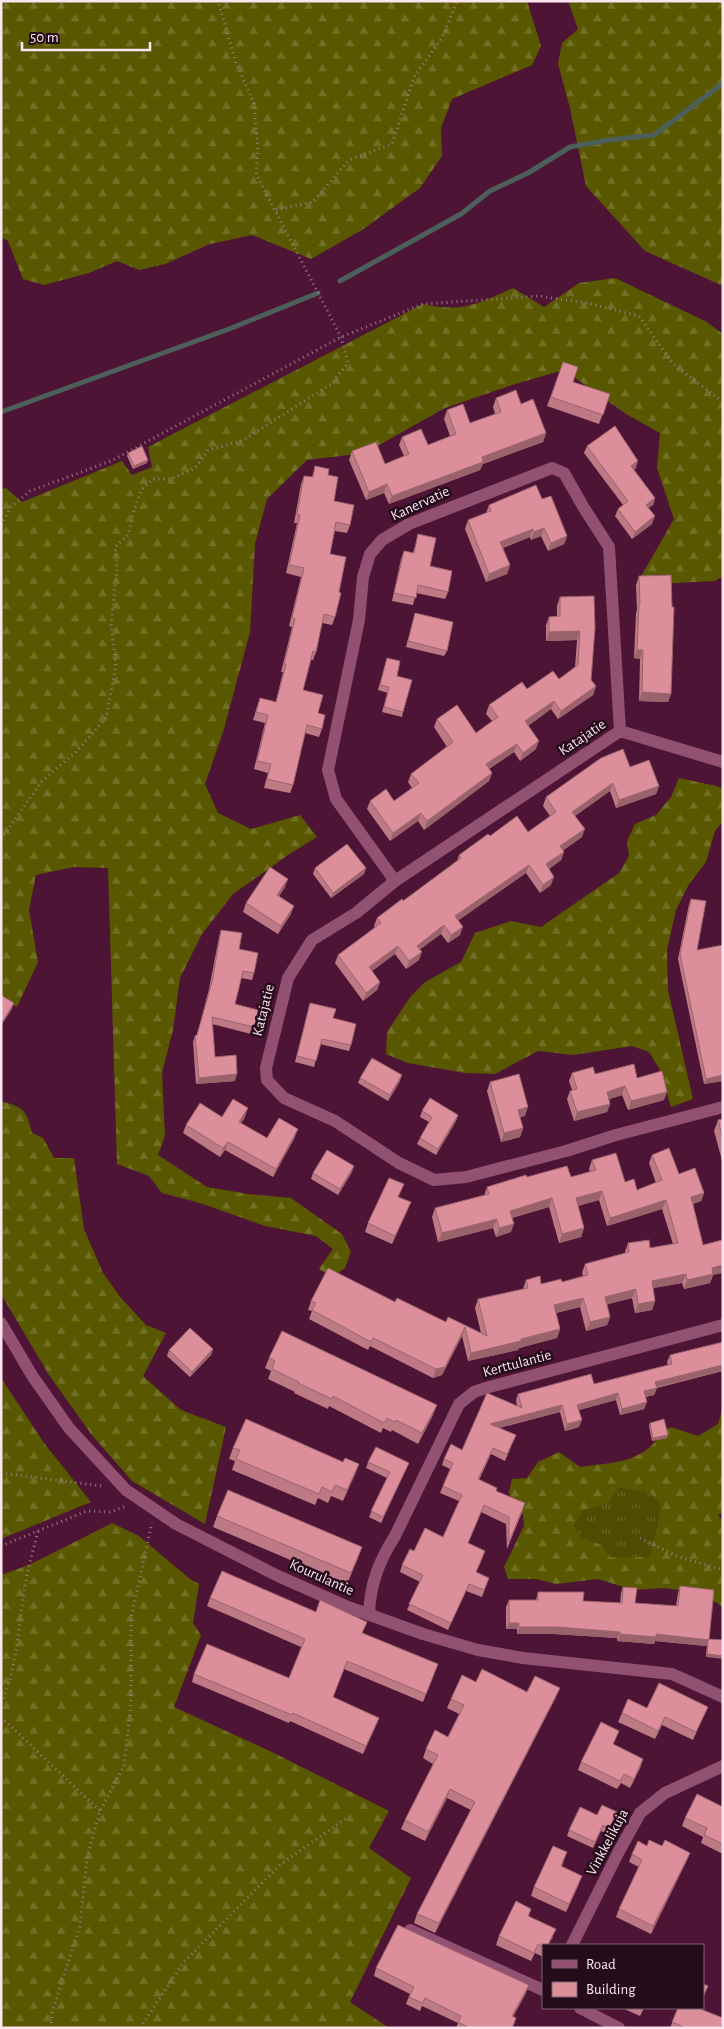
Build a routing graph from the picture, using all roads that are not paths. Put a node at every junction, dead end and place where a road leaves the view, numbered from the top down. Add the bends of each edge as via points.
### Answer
1 (620, 731) junction
2 (723, 762) edge
3 (395, 881) junction
4 (723, 1107) edge
5 (1, 1323) edge
6 (723, 1325) edge
7 (369, 1615) junction
8 (723, 1697) edge
9 (723, 1766) edge
10 (410, 1930) edge
11 (572, 1944) edge
12 (542, 1990) edge
13 (582, 2009) edge
14 (619, 2028) edge

1 - 2 street, Katajatie
1 - 3 street, Katajatie
1 - 3 street, Kanervatie via 610,546 564,473 552,468 409,524 382,540 370,554 363,577 359,620 328,770 336,799
3 - 4 street, Katajatie via 356,913 312,940 288,978 266,1068 267,1080 284,1098 334,1121 399,1164 434,1180 466,1177
5 - 7 street, Kourulantie via 69,1428 126,1490 176,1524 270,1572
6 - 7 street, Kerttulantie via 489,1387 474,1392 459,1404 384,1554 370,1594
7 - 8 street, Kourulantie via 478,1650 672,1674
9 - 11 street, Vinkkelikuja via 665,1793 640,1813
10 - 12 street
13 - 14 street

